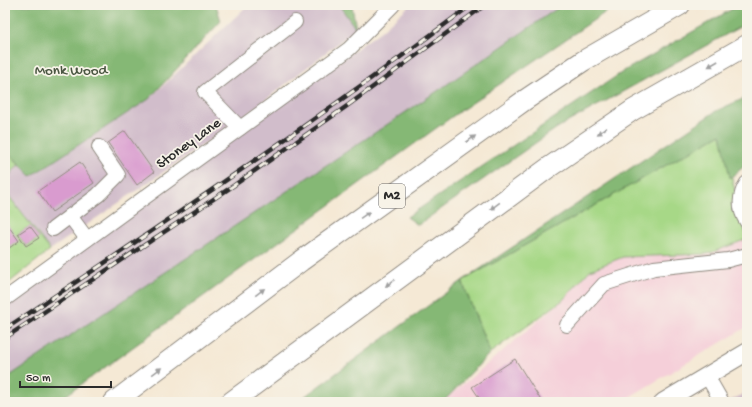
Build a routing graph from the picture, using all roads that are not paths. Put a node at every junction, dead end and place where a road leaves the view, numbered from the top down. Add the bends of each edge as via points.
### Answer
1 (680, 5) edge
2 (388, 6) edge
3 (295, 22) dead end
4 (747, 45) edge
5 (240, 128) junction
6 (99, 147) dead end
7 (747, 183) edge
8 (70, 216) junction
9 (747, 222) edge
10 (53, 229) dead end
11 (87, 239) junction
12 (747, 255) edge
13 (5, 299) edge
14 (567, 325) dead end
15 (747, 352) edge
16 (707, 376) junction
17 (114, 402) edge
18 (231, 402) edge
19 (663, 402) edge
20 (722, 402) edge

17 -> 1 highway, M2 via 301,261 526,100 583,61
2 - 5 street, Stoney Lane via 349,49
3 - 5 street via 205,92
4 -> 18 highway via 633,110 548,168
5 - 11 street, Stoney Lane
6 - 8 street via 118,176
7 - 9 street via 741,193 740,202
8 - 10 street
8 - 11 street
11 - 13 street, Stoney Lane
12 - 14 street via 728,260 654,268 604,284
15 - 16 main road
16 - 19 main road
16 - 20 street

